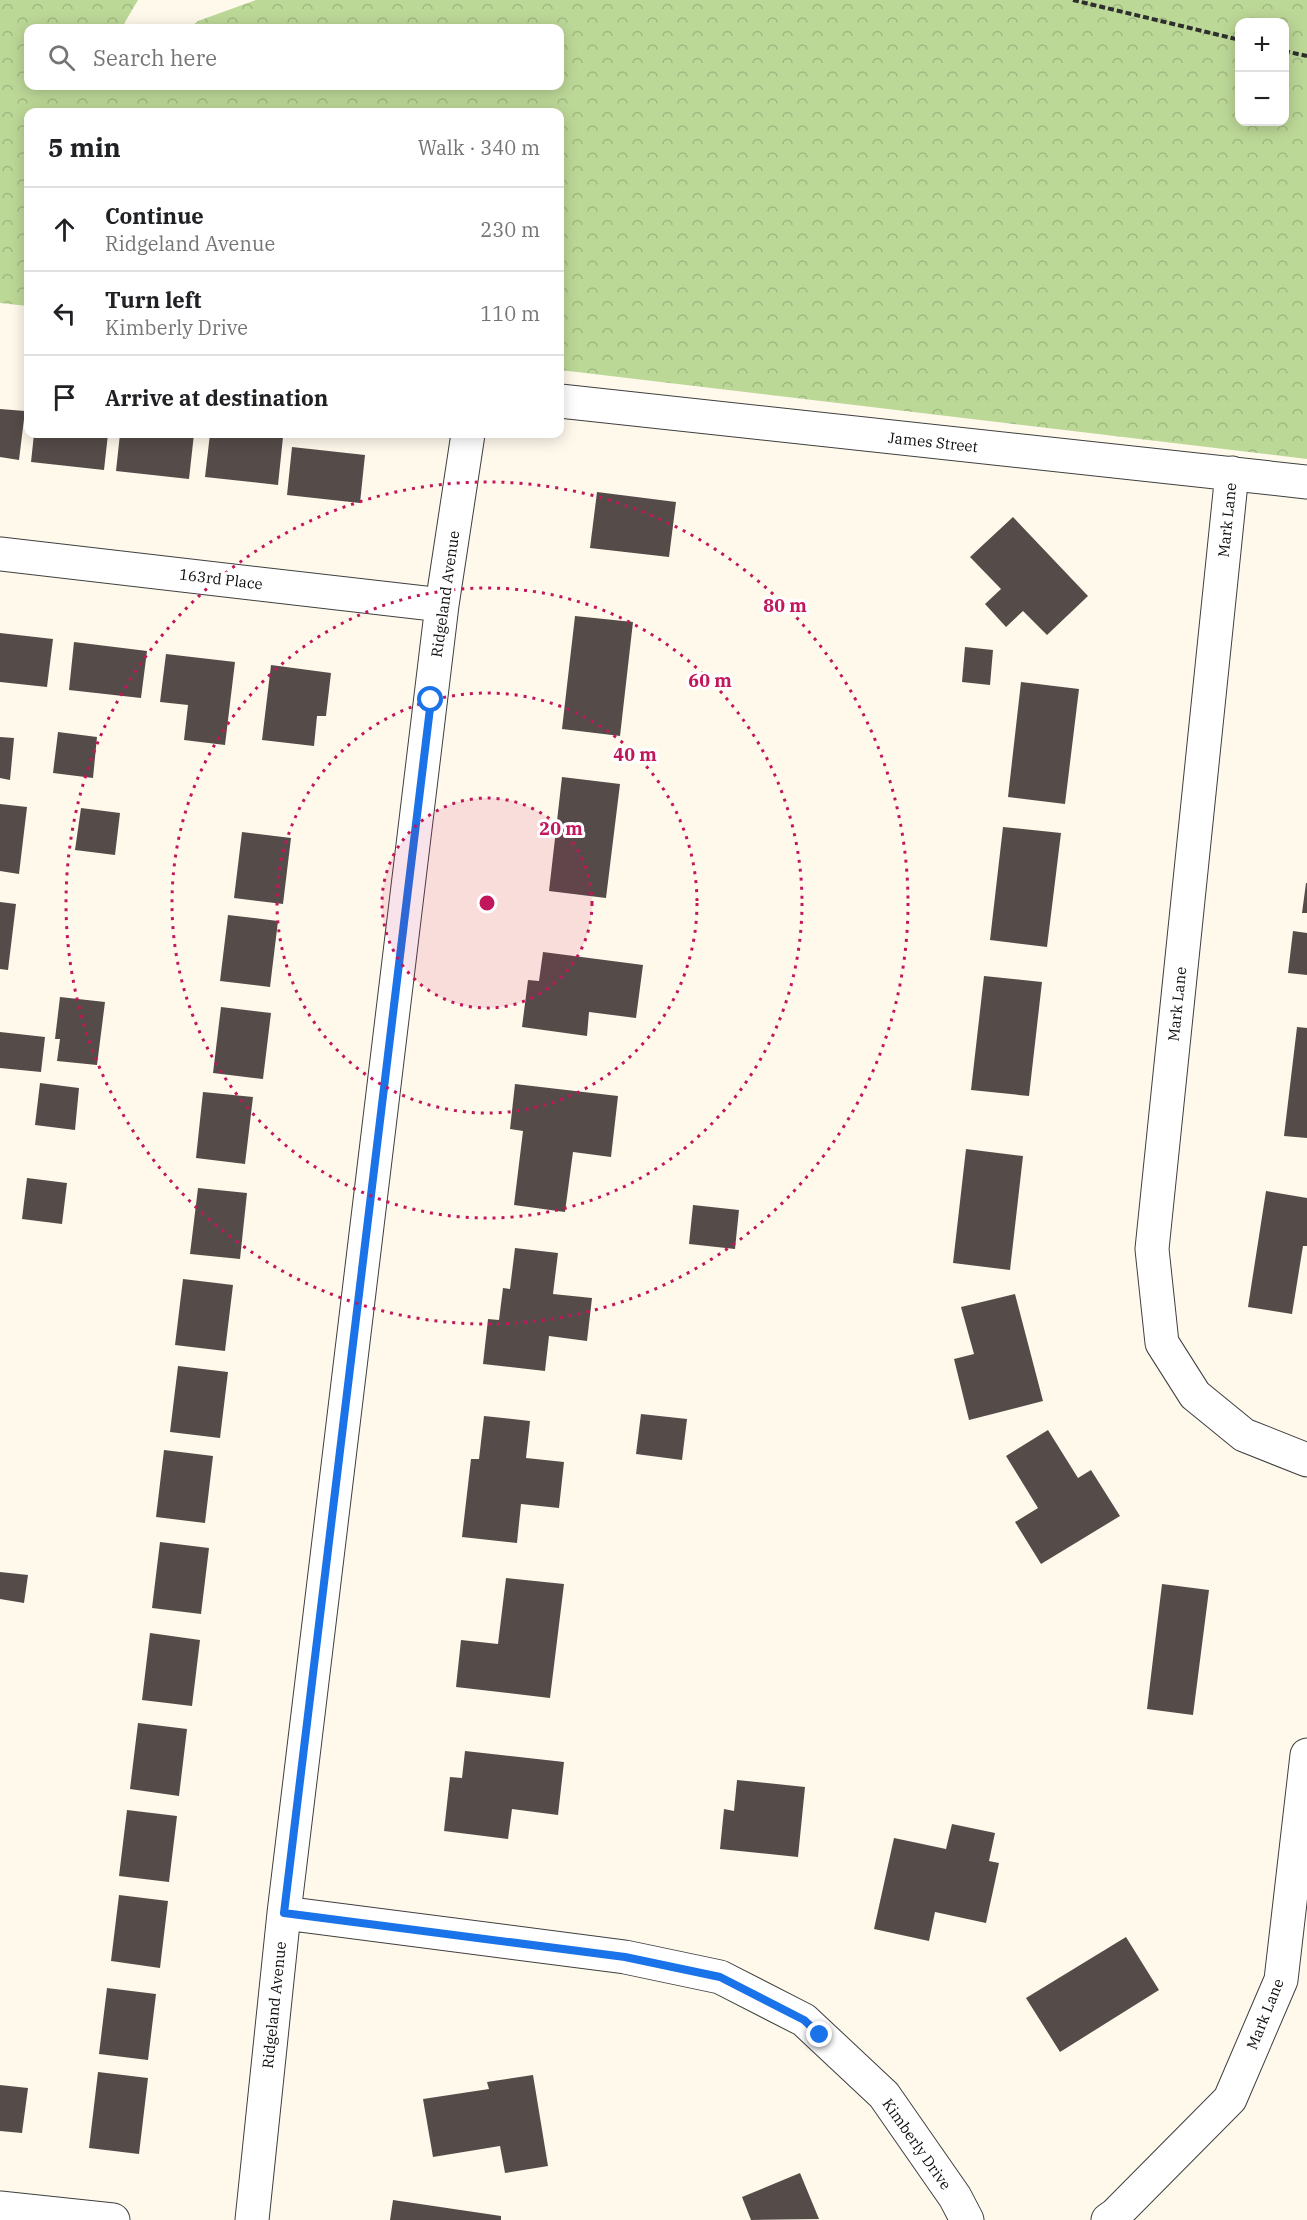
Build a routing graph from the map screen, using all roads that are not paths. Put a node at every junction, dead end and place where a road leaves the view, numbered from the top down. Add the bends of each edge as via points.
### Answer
1 (564, 401) edge
2 (467, 438) edge
3 (1232, 473) junction
4 (1307, 482) edge
5 (0, 554) edge
6 (442, 604) junction
7 (1307, 1460) edge
8 (1307, 1755) edge
9 (284, 1913) junction
10 (0, 2208) edge
11 (113, 2220) edge
12 (252, 2220) edge
13 (968, 2220) edge
14 (1108, 2220) edge

1 - 3 street, James Street
2 - 6 street, Ridgeland Avenue
3 - 4 street, James Street
3 - 7 street, Mark Lane via 1152,1248 1162,1343 1195,1395 1245,1435
5 - 6 street, 163rd Place
6 - 9 street, Ridgeland Avenue
8 - 14 street, Mark Lane via 1281,1980 1235,2088 1230,2099
9 - 12 street, Ridgeland Avenue
9 - 13 street, Kimberly Drive via 625,1957 720,1977 804,2020 884,2095
10 - 11 street

